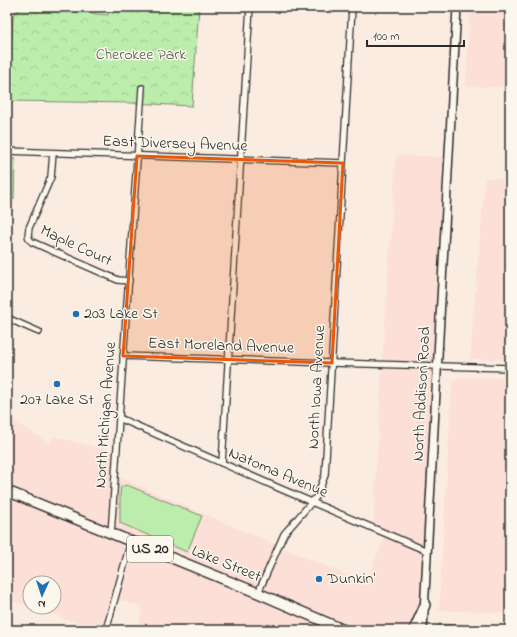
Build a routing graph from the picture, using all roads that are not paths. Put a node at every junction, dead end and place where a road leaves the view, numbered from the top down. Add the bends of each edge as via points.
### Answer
1 (250, 7) edge
2 (352, 7) edge
3 (457, 7) edge
4 (142, 88) dead end
5 (7, 151) edge
6 (53, 153) junction
7 (137, 156) junction
8 (241, 159) junction
9 (343, 162) junction
10 (128, 282) junction
11 (7, 319) edge
12 (39, 332) dead end
13 (122, 356) junction
14 (228, 359) junction
15 (332, 363) junction
16 (438, 366) junction
17 (510, 368) edge
18 (118, 418) junction
19 (222, 463) junction
20 (7, 491) edge
21 (312, 502) junction
22 (111, 534) junction
23 (131, 541) junction
24 (427, 551) junction
25 (258, 593) junction
26 (425, 605) junction
27 (323, 626) edge
28 (106, 630) edge
29 (344, 630) edge
30 (414, 630) edge
31 (423, 630) edge

1 - 8 street
2 - 9 street, North Iowa Avenue
3 - 16 street, North Addison Road
4 - 7 street, North Michigan Avenue
5 - 6 street, East Diversey Avenue
6 - 7 street, East Diversey Avenue
6 - 10 street, Maple Court via 51,177 29,228 30,241 118,280
7 - 8 street, East Diversey Avenue
7 - 10 street, North Michigan Avenue
8 - 9 street, East Diversey Avenue
8 - 14 street
9 - 15 street, North Iowa Avenue
10 - 13 street, North Michigan Avenue
11 - 12 street
13 - 14 street, East Moreland Avenue
13 - 18 street, North Michigan Avenue
14 - 15 street, East Moreland Avenue
14 - 19 street
15 - 16 street, East Moreland Avenue
15 - 21 street, North Iowa Avenue via 325,475 320,490
16 - 17 street, East Moreland Avenue
16 - 24 street, North Addison Road
18 - 19 street, Natoma Avenue
18 - 22 street, North Michigan Avenue
19 - 21 street, Natoma Avenue
20 - 22 main road, Lake Street / US 20
21 - 24 street, Natoma Avenue
21 - 25 street, North Iowa Avenue via 284,534
22 - 23 main road, Lake Street / US 20
23 - 25 main road, Lake Street / US 20
23 - 28 street
24 - 26 street, North Addison Road
25 - 27 main road, Lake Street / US 20
26 - 30 main road
26 - 31 street, North Addison Road
27 - 29 main road, Lake Street / US 20

